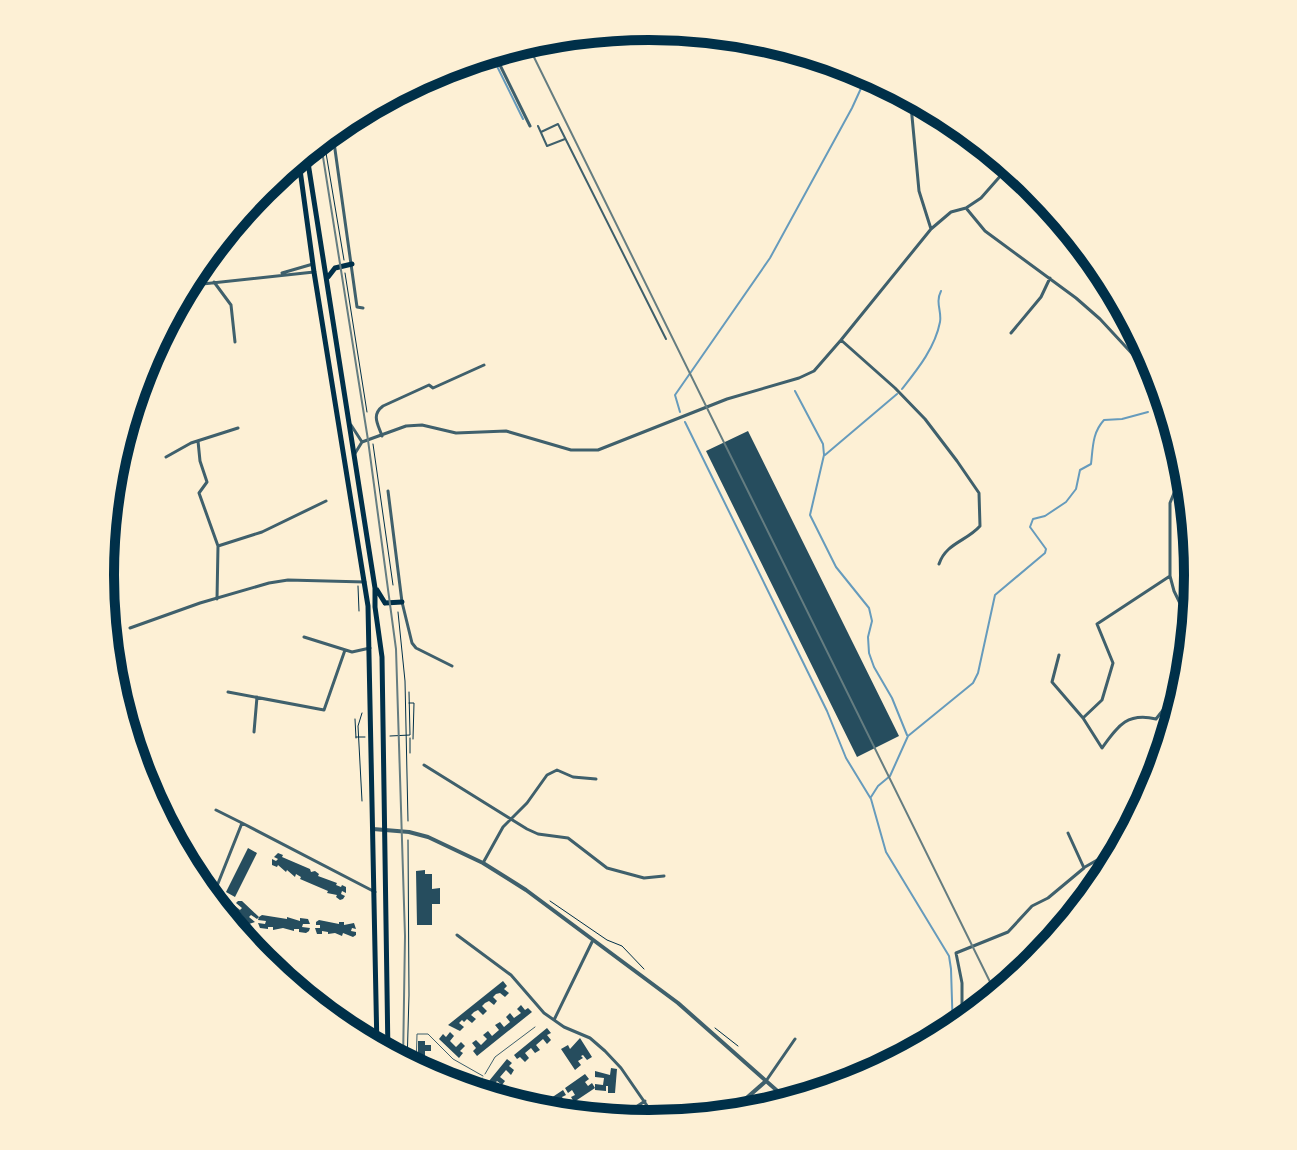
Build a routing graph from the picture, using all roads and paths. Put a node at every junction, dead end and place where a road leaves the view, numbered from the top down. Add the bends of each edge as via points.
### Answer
1 (498, 62) edge
2 (911, 109) edge
3 (530, 126) dead end
4 (538, 126) dead end
5 (541, 132) junction
6 (566, 139) junction
7 (334, 143) edge
8 (325, 149) edge
9 (308, 163) edge
10 (300, 170) edge
11 (1002, 174) edge
12 (966, 208) junction
13 (931, 229) junction
14 (342, 255) dead end
15 (324, 262) junction
16 (313, 264) junction
17 (352, 264) junction
18 (335, 268) junction
19 (314, 272) junction
20 (345, 273) dead end
21 (278, 274) junction
22 (328, 277) junction
23 (1050, 278) junction
24 (214, 282) junction
25 (200, 284) edge
26 (363, 308) dead end
27 (1011, 333) dead end
28 (666, 339) dead end
29 (841, 340) junction
30 (235, 342) dead end
31 (1138, 360) edge
32 (484, 365) dead end
33 (366, 411) dead end
34 (350, 424) junction
35 (238, 428) dead end
36 (382, 436) junction
37 (198, 441) junction
38 (362, 442) junction
39 (373, 444) dead end
40 (354, 455) junction
41 (166, 457) dead end
42 (1176, 488) edge
43 (388, 491) dead end
44 (326, 501) dead end
45 (218, 546) junction
46 (939, 564) dead end
47 (1170, 576) junction
48 (365, 582) junction
49 (395, 587) dead end
50 (375, 588) junction
51 (217, 599) junction
52 (402, 602) junction
53 (385, 603) junction
54 (1182, 608) edge
55 (399, 611) dead end
56 (378, 613) junction
57 (130, 628) dead end
58 (304, 637) dead end
59 (381, 645) junction
60 (370, 648) junction
61 (345, 650) junction
62 (1059, 655) dead end
63 (452, 666) dead end
64 (228, 692) dead end
65 (409, 692) dead end
66 (257, 697) junction
67 (409, 703) junction
68 (1167, 705) edge
69 (362, 713) dead end
70 (1083, 718) junction
71 (355, 719) dead end
72 (254, 732) dead end
73 (356, 738) dead end
74 (413, 739) dead end
75 (410, 753) dead end
76 (424, 765) dead end
77 (596, 779) dead end
78 (362, 801) dead end
79 (216, 810) dead end
80 (408, 820) dead end
81 (512, 820) junction
82 (242, 823) junction
83 (373, 829) junction
84 (385, 830) junction
85 (1068, 833) dead end
86 (408, 842) dead end
87 (1103, 857) edge
88 (483, 863) junction
89 (1084, 868) junction
90 (664, 876) dead end
91 (216, 889) edge
92 (375, 892) junction
93 (550, 900) dead end
94 (457, 935) dead end
95 (594, 938) junction
96 (644, 969) dead end
97 (962, 1008) edge
98 (554, 1020) junction
99 (711, 1025) dead end
100 (535, 1027) dead end
101 (377, 1035) edge
102 (795, 1039) dead end
103 (388, 1042) edge
104 (738, 1046) dead end
105 (407, 1052) edge
106 (416, 1057) edge
107 (483, 1076) junction
108 (766, 1081) junction
109 (479, 1083) edge
110 (780, 1094) edge
111 (762, 1095) dead end
112 (757, 1099) edge
113 (645, 1101) junction
114 (743, 1101) edge
115 (632, 1110) edge
116 (651, 1110) edge

1 - 3 street
2 - 13 street via 919,191
4 - 5 street
5 - 6 street via 550,147
5 - 6 street via 558,124
6 - 28 street
7 - 17 street
8 - 14 path
9 - 15 main road
10 - 16 main road
11 - 12 street
12 - 13 street via 951,212
12 - 23 street via 985,231
13 - 29 street
15 - 18 main road
15 - 19 main road
15 - 22 main road
16 - 19 main road
16 - 21 street
17 - 18 main road
17 - 26 street via 357,307
18 - 22 main road
19 - 21 street
19 - 48 main road
20 - 33 path
21 - 24 street
22 - 34 main road
23 - 27 street
23 - 31 street via 1100,319
24 - 25 street
24 - 30 street via 231,305
29 - 36 street via 814,371 598,450 559,448 506,431 456,433 422,425
29 - 46 street via 925,419 979,493 980,526 949,547
32 - 36 street via 383,406 375,420
34 - 38 street
34 - 40 main road
35 - 37 street
36 - 38 street
37 - 41 street
37 - 45 street via 207,482 199,490 201,501
38 - 40 street
39 - 49 path
40 - 50 main road
42 - 47 street via 1170,503
43 - 52 street
44 - 45 street
45 - 51 street
47 - 54 street
47 - 70 street via 1097,624 1113,663 1102,700
48 - 51 street via 288,580
48 - 60 main road
50 - 53 main road
50 - 56 main road
51 - 57 street
52 - 53 main road
52 - 63 street via 412,643
53 - 56 main road
55 - 80 path
56 - 59 main road
58 - 61 street
59 - 60 main road
59 - 84 main road
60 - 61 street
60 - 83 main road
61 - 66 street via 324,710
62 - 70 street via 1052,682
64 - 66 street
65 - 67 path
66 - 72 street
67 - 74 path via 414,703
67 - 75 path
68 - 70 street via 1156,719 1130,719 1102,748
69 - 78 path
71 - 73 path
76 - 81 street
77 - 81 street via 557,770 547,775
79 - 82 street
81 - 88 street
81 - 90 street via 538,834 568,838 607,868 644,878
82 - 91 street
82 - 92 street
83 - 84 street
83 - 92 main road
84 - 88 street via 428,837
84 - 103 main road
85 - 89 street
86 - 105 path
87 - 89 street
88 - 95 street
89 - 97 street via 1032,906 1008,932 956,953
92 - 101 main road
93 - 96 path via 622,946
94 - 98 street via 497,962
95 - 98 street
95 - 108 street
98 - 113 street via 605,1051
99 - 104 path
100 - 107 lane via 495,1057
102 - 108 street
106 - 107 lane via 417,1034 428,1034 453,1059
107 - 109 lane
108 - 110 street
108 - 114 street
111 - 112 path
113 - 115 street
113 - 116 street

